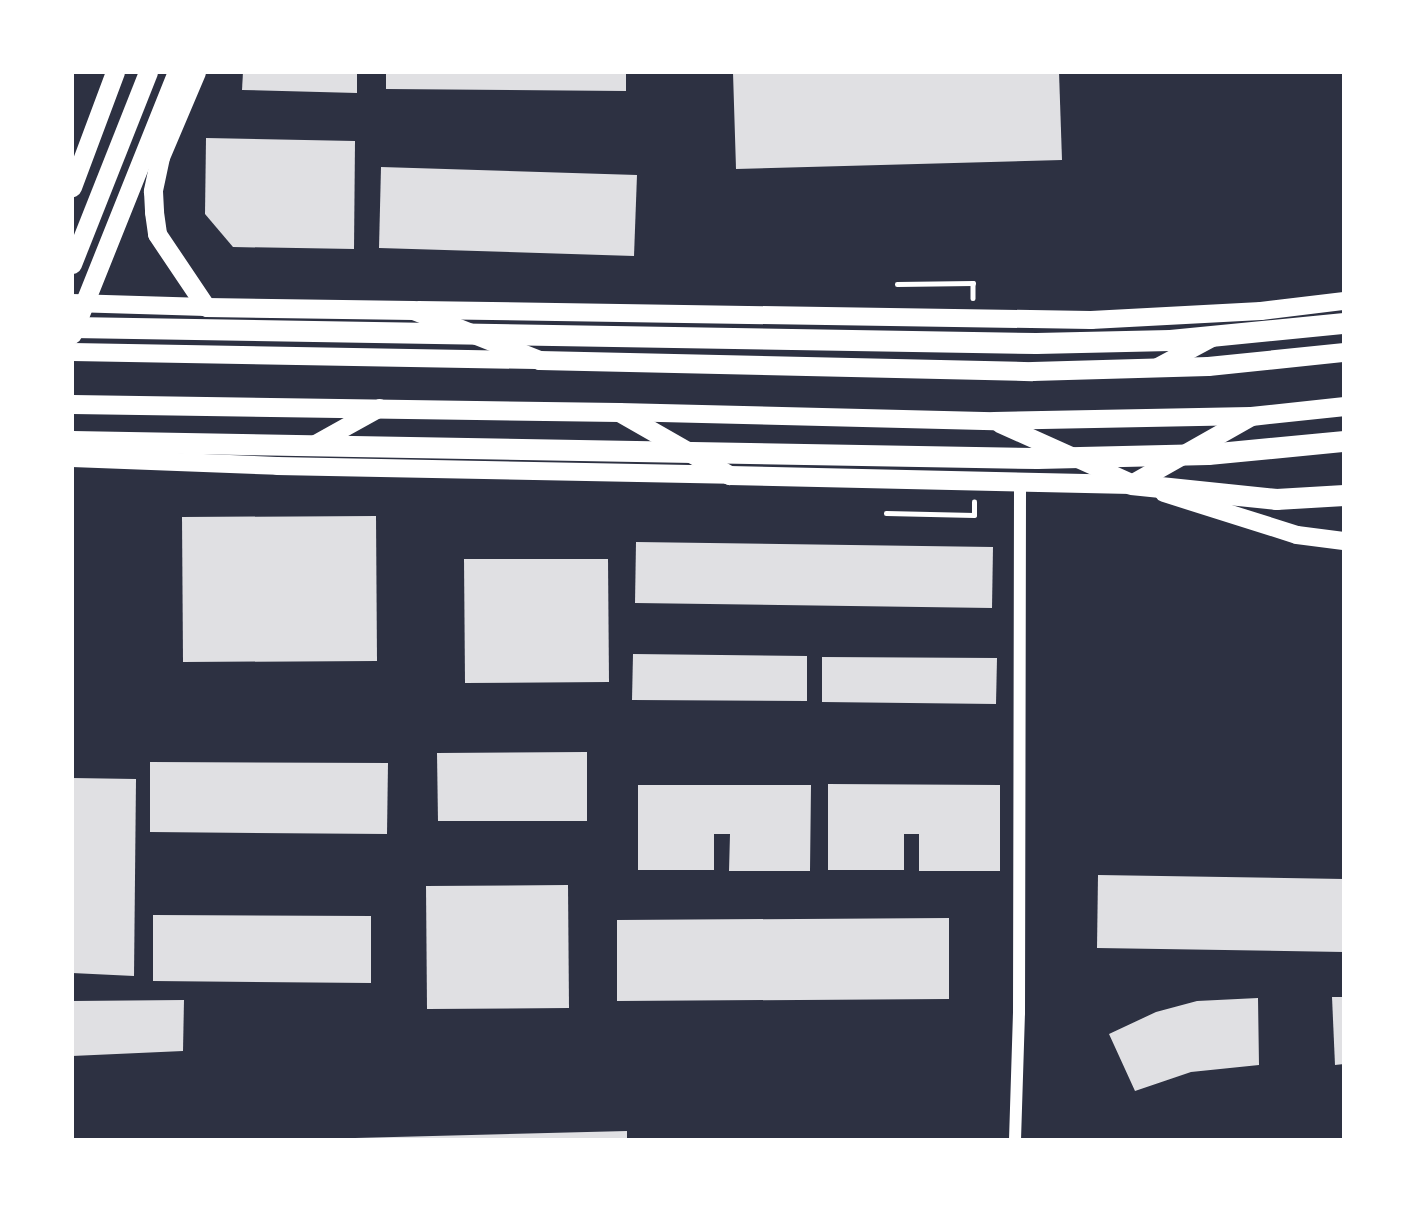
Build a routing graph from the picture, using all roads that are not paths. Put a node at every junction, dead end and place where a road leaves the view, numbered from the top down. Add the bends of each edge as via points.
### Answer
1 (115, 72) edge
2 (148, 72) edge
3 (177, 72) edge
4 (196, 72) edge
5 (89, 138) junction
6 (160, 157) junction
7 (72, 187) edge
8 (72, 264) edge
9 (1344, 301) edge
10 (72, 303) edge
11 (206, 307) junction
12 (413, 310) junction
13 (1261, 311) junction
14 (1344, 323) edge
15 (72, 327) edge
16 (72, 334) edge
17 (72, 352) edge
18 (1344, 352) edge
19 (539, 360) junction
20 (1154, 369) junction
21 (72, 404) edge
22 (1344, 406) edge
23 (381, 407) junction
24 (619, 412) junction
25 (1251, 416) junction
26 (994, 421) junction
27 (72, 441) edge
28 (1344, 442) edge
29 (72, 458) edge
30 (277, 466) junction
31 (729, 475) junction
32 (1020, 481) junction
33 (1131, 484) junction
34 (1344, 495) edge
35 (1344, 541) edge
36 (1015, 1140) edge

1 - 5 highway
2 - 8 highway
3 - 16 highway
4 - 6 highway
5 - 6 highway via 95,154 116,169 136,169
5 - 7 highway
6 - 11 highway via 153,191 158,234
9 - 13 main road
10 - 11 main road
11 - 12 highway
12 - 13 main road via 1091,320
12 - 19 highway
13 - 20 main road
14 - 15 highway via 1170,340 1036,343
17 - 19 main road
18 - 20 highway
19 - 20 highway via 1032,371
21 - 23 highway
22 - 25 highway
23 - 24 highway
23 - 30 main road
24 - 26 main road
24 - 31 highway
25 - 26 main road
25 - 33 highway
26 - 33 main road
27 - 28 highway via 1037,458 1208,454
29 - 30 main road
30 - 31 main road
31 - 32 highway
32 - 33 highway
32 - 36 street
33 - 34 highway via 1276,499
33 - 35 main road via 1297,535

